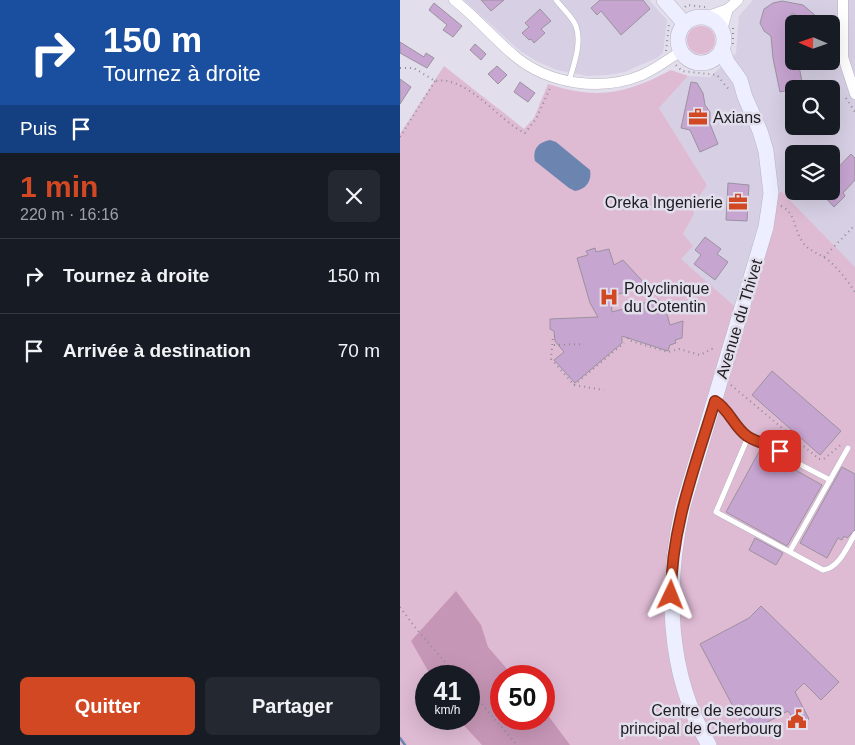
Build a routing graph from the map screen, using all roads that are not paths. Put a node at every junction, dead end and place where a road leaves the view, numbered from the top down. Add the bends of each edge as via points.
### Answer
1 (454, 0) edge
2 (556, 0) edge
3 (664, 0) edge
4 (738, 0) edge
5 (843, 0) edge
6 (728, 9) junction
7 (710, 12) junction
8 (684, 16) junction
9 (722, 30) junction
10 (722, 49) junction
11 (680, 51) junction
12 (712, 68) junction
13 (569, 81) junction
14 (855, 94) edge
15 (740, 97) junction
16 (715, 401) junction
17 (748, 437) junction
18 (848, 448) road end
19 (830, 480) junction
20 (855, 534) edge
21 (790, 551) junction
22 (709, 745) edge

1 - 13 street via 517,58 535,70
2 - 13 lane via 576,26 576,58
3 - 8 main road
4 - 6 street
5 - 14 street via 844,57
6 - 7 street
6 - 9 street
7 - 8 main road via 694,17
7 - 9 main road
8 - 11 main road via 678,37
9 - 10 main road
10 - 12 main road
10 - 15 main road, Avenue du Thivet via 740,80
11 - 12 main road via 692,62
11 - 13 street via 657,67 629,80 594,85
12 - 15 main road, Avenue du Thivet via 727,76
15 - 16 main road, Avenue du Thivet via 760,131 766,151 770,203 758,256
16 - 17 lane
16 - 22 main road, Avenue du Thivet via 683,506 674,544 671,580 673,629 679,666 688,698
17 - 19 lane via 768,444
17 - 21 lane via 716,512
18 - 19 lane
19 - 21 lane
20 - 21 lane via 830,569 823,570

